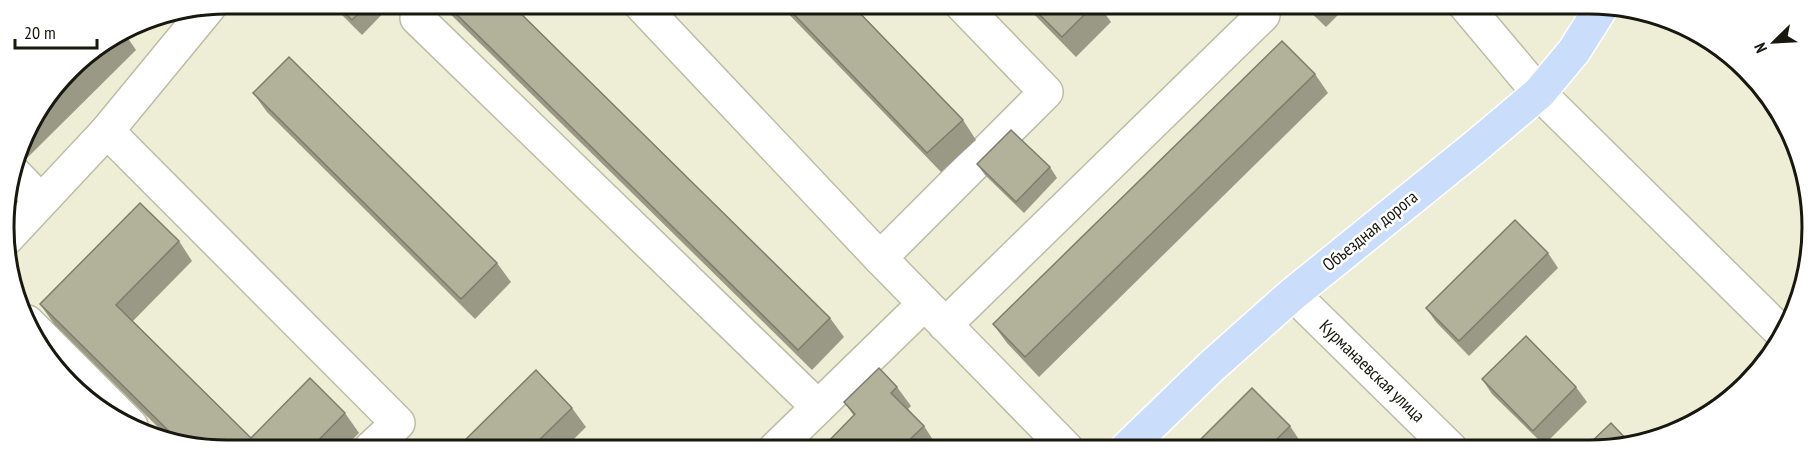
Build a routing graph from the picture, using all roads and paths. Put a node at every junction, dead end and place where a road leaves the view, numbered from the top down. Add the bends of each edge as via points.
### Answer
1 (649, 14) edge
2 (971, 14) edge
3 (1262, 14) edge
4 (1473, 14) edge
5 (1597, 14) edge
6 (203, 15) edge
7 (417, 18) dead end
8 (1539, 93) junction
9 (107, 131) junction
10 (20, 178) edge
11 (41, 201) junction
12 (14, 230) edge
13 (880, 258) junction
14 (1293, 294) junction
15 (934, 314) junction
16 (1777, 327) edge
17 (46, 341) edge
18 (113, 408) edge
19 (818, 408) junction
20 (380, 440) edge
21 (784, 440) edge
22 (1058, 440) edge
23 (1135, 440) edge
24 (1442, 440) edge

1 - 13 street
2 - 13 street via 1046,92
3 - 15 street
4 - 8 street
5 - 8 main road, Объездная дорога via 1574,51
6 - 9 street
7 - 19 street
8 - 14 main road, Объездная дорога
8 - 16 street
9 - 11 street
9 - 20 street via 398,423
10 - 11 street
11 - 12 street
13 - 15 street
14 - 23 main road, Объездная дорога
14 - 24 street, Курманаевская улица
15 - 19 street
15 - 22 street
17 - 18 street
19 - 21 street

